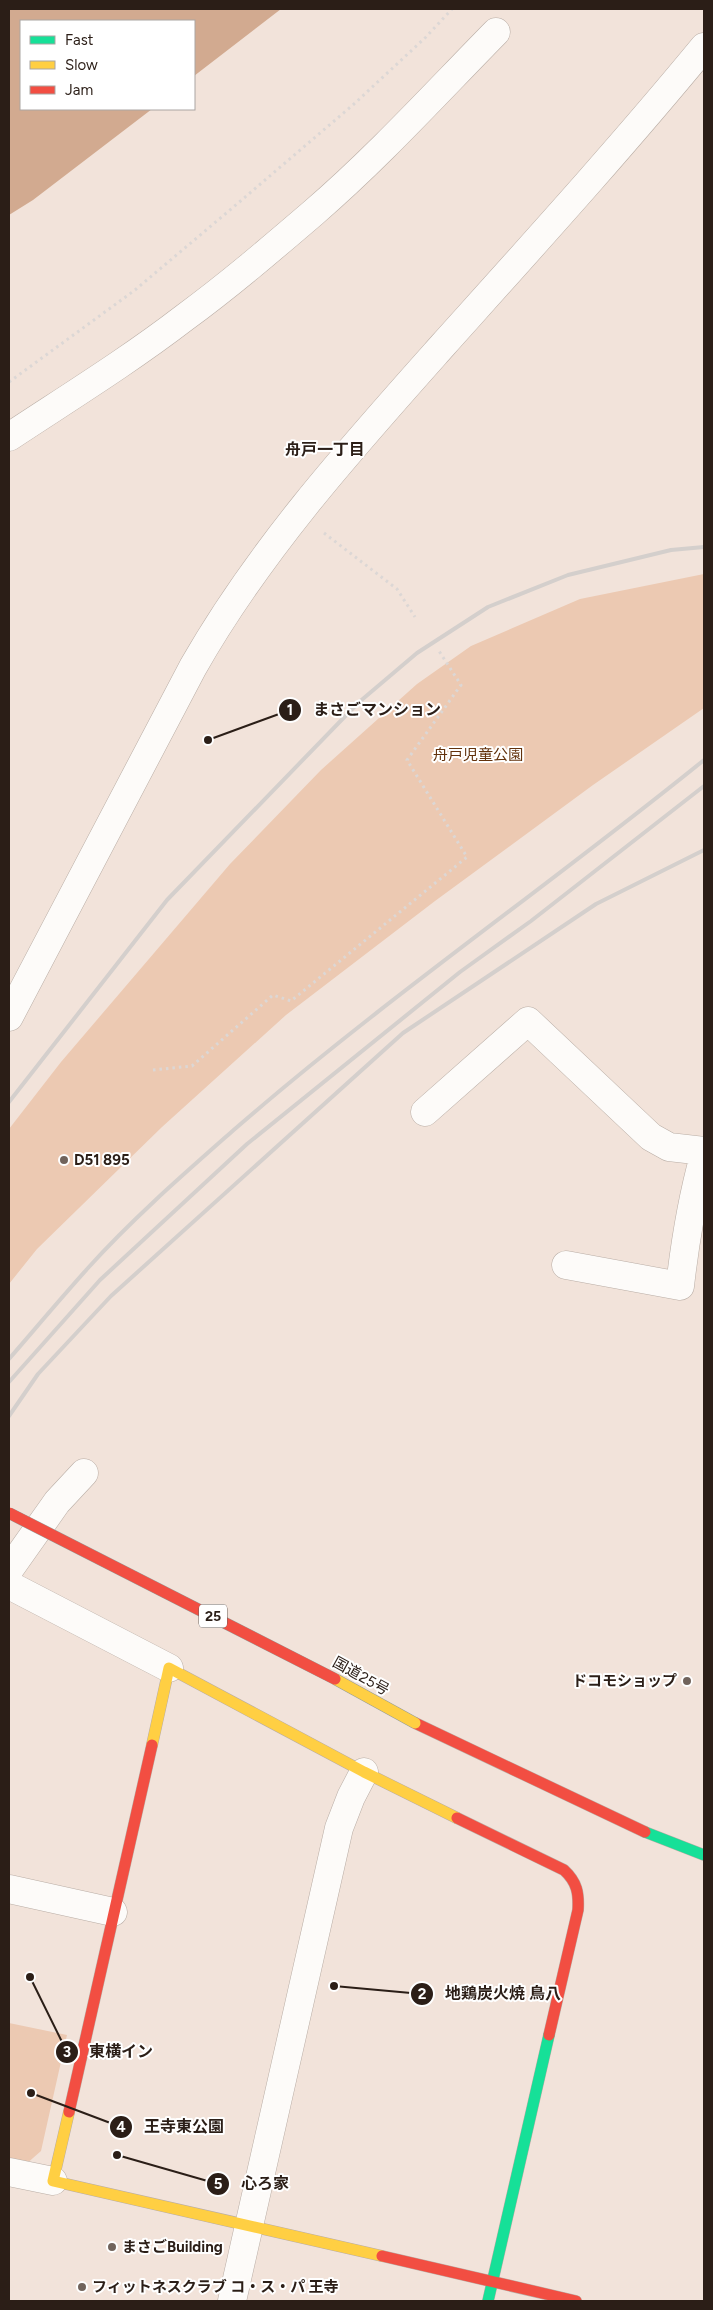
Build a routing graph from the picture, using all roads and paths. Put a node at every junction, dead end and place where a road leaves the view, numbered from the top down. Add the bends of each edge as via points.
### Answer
1 (452, 9) edge
2 (496, 32) dead end
3 (704, 47) edge
4 (9, 382) edge
5 (9, 437) edge
6 (300, 514) junction
7 (415, 616) dead end
8 (439, 651) dead end
9 (9, 1017) edge
10 (153, 1070) dead end
11 (425, 1112) dead end
12 (704, 1151) edge
13 (704, 1156) edge
14 (566, 1265) dead end
15 (84, 1473) dead end
16 (9, 1513) edge
17 (9, 1570) edge
18 (9, 1585) edge
19 (169, 1668) junction
20 (364, 1772) junction
21 (704, 1855) edge
22 (9, 1890) edge
23 (113, 1912) junction
24 (9, 2172) edge
25 (53, 2181) junction
26 (249, 2227) junction
27 (493, 2282) junction
28 (232, 2301) edge
29 (488, 2301) edge
30 (576, 2301) edge

1 - 4 path via 426,38 354,104 237,204 134,290
2 - 5 street via 372,159 256,262 184,319
3 - 6 street via 604,166 351,448
6 - 7 path via 398,589
6 - 9 street via 207,641
8 - 10 path via 461,685 407,760 467,858 291,1001 273,995 192,1066
11 - 12 street via 528,1021 651,1137 669,1147
13 - 14 street via 689,1216 680,1286
15 - 17 street via 58,1502
16 - 21 main road, 国道25号 / 25, bridge via 316,1668 416,1723 626,1825
18 - 19 street
19 - 20 main road
19 - 23 main road
20 - 26 street via 339,1828
20 - 27 main road via 564,1870 574,1878 579,1892 578,1910
22 - 23 street
23 - 25 main road
24 - 25 street
25 - 26 main road
26 - 27 main road
26 - 28 street
27 - 29 main road
27 - 30 main road

